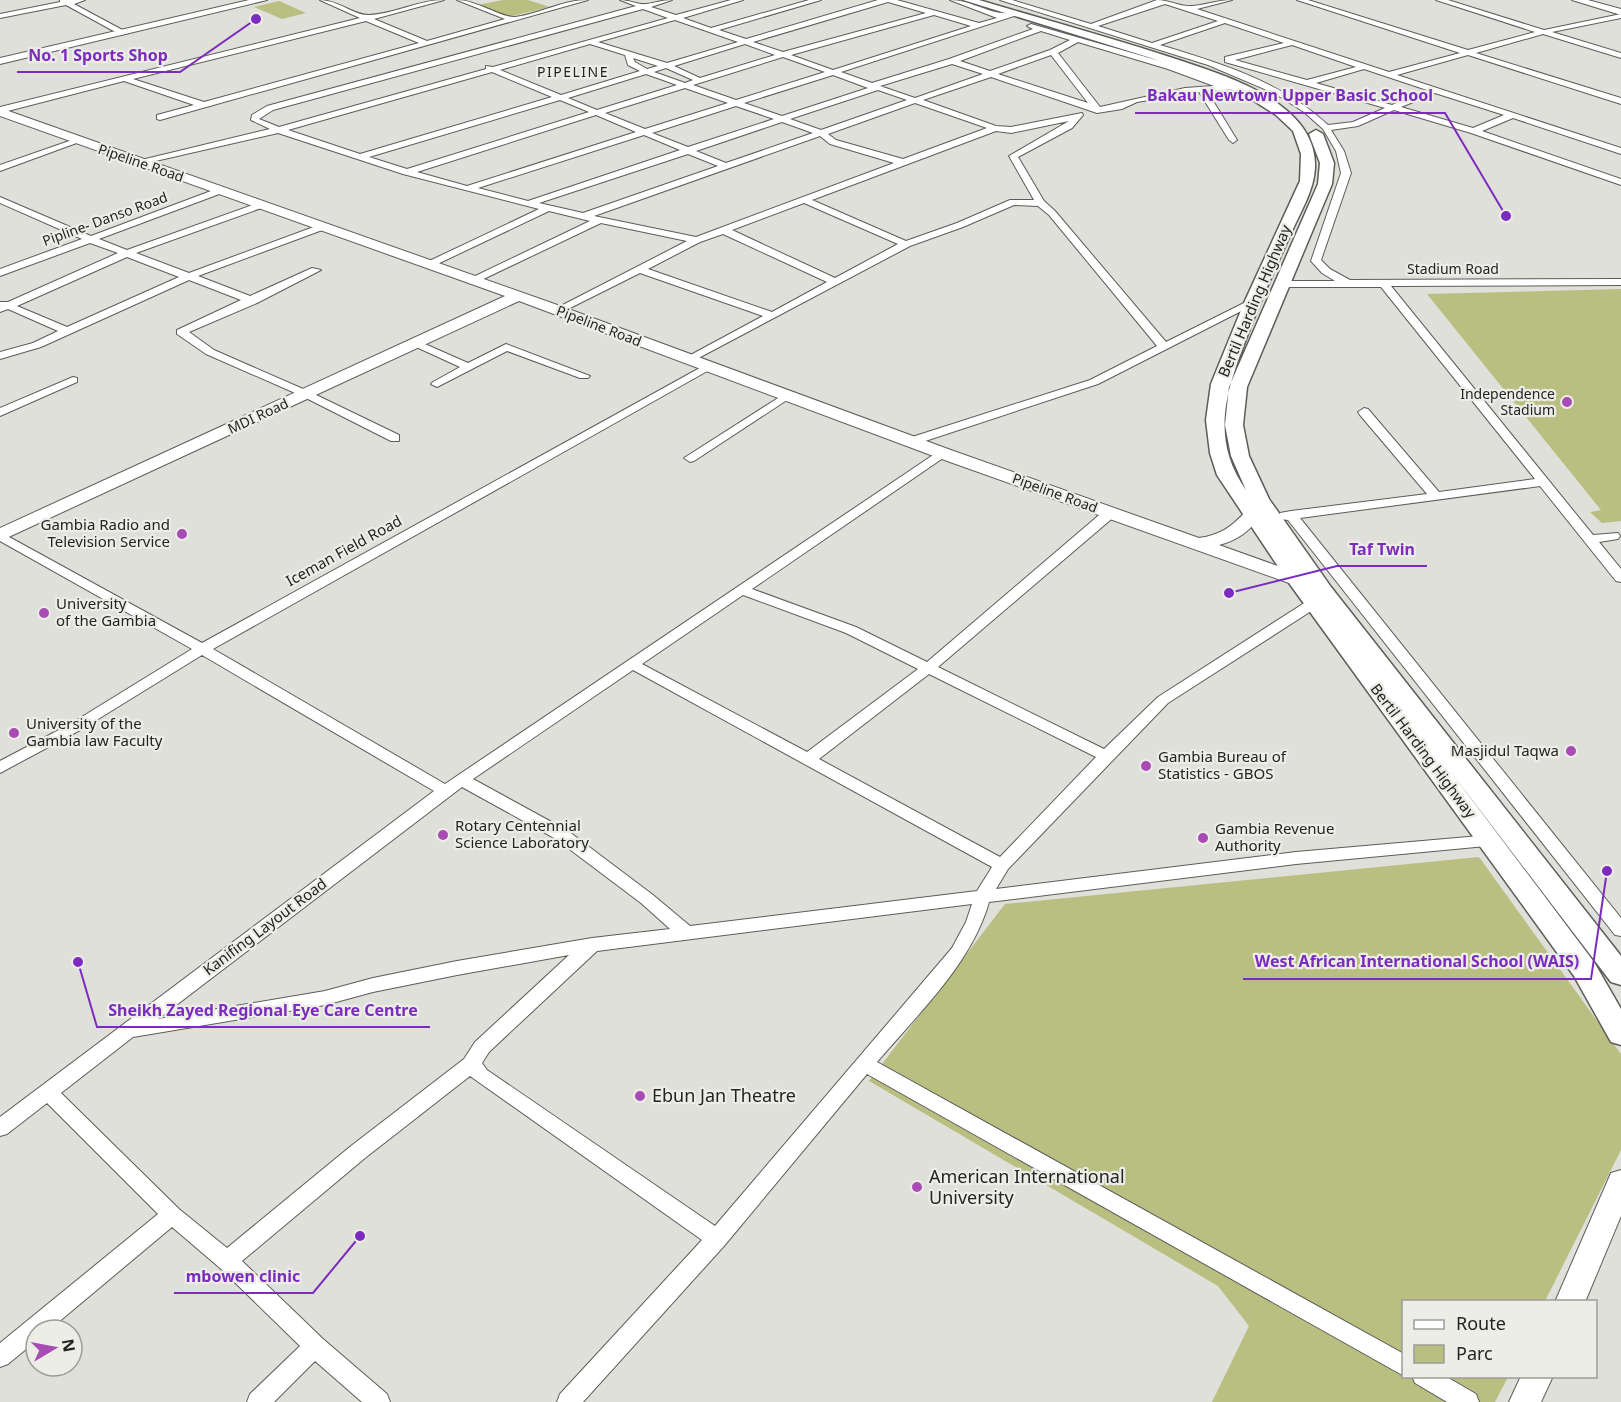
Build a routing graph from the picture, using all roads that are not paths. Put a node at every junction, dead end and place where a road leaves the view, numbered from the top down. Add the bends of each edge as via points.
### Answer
1 (81, 0) edge
2 (262, 0) edge
3 (324, 0) edge
4 (440, 0) edge
5 (461, 0) edge
6 (584, 0) edge
7 (624, 0) edge
8 (668, 0) edge
9 (739, 0) edge
10 (817, 0) edge
11 (887, 0) edge
12 (954, 0) edge
13 (968, 0) edge
14 (983, 0) edge
15 (1228, 0) edge
16 (1301, 0) edge
17 (1440, 0) edge
18 (1577, 0) edge
19 (1163, 1) edge
20 (63, 2) edge
21 (643, 7) junction
22 (1190, 9) junction
23 (1008, 11) edge
24 (934, 13) junction
25 (1621, 14) edge
26 (0, 16) edge
27 (677, 18) junction
28 (368, 19) junction
29 (512, 20) junction
30 (1226, 21) junction
31 (977, 25) junction
32 (1092, 26) junction
33 (1040, 29) junction
34 (557, 30) junction
35 (711, 30) junction
36 (1543, 32) junction
37 (124, 33) junction
38 (1078, 39) junction
39 (591, 42) junction
40 (747, 42) junction
41 (1164, 42) junction
42 (426, 43) junction
43 (1292, 43) junction
44 (1153, 45) junction
45 (1053, 52) junction
46 (1468, 52) junction
47 (628, 53) junction
48 (783, 55) junction
49 (1621, 56) edge
50 (460, 57) junction
51 (1227, 60) junction
52 (0, 61) edge
53 (471, 61) dead end
54 (952, 61) junction
55 (1211, 63) junction
56 (482, 65) dead end
57 (668, 66) junction
58 (1363, 67) junction
59 (493, 70) junction
60 (646, 72) junction
61 (832, 72) junction
62 (989, 74) junction
63 (1387, 75) junction
64 (125, 79) junction
65 (701, 81) junction
66 (1309, 82) junction
67 (686, 85) junction
68 (873, 87) junction
69 (1233, 88) junction
70 (1202, 89) junction
71 (1434, 90) junction
72 (1277, 91) junction
73 (562, 98) junction
74 (915, 100) junction
75 (1621, 101) edge
76 (738, 104) junction
77 (203, 105) junction
78 (1394, 107) junction
79 (1099, 110) junction
80 (0, 111) edge
81 (597, 113) junction
82 (1079, 115) junction
83 (1513, 115) junction
84 (160, 117) dead end
85 (782, 120) junction
86 (1326, 128) junction
87 (999, 129) junction
88 (278, 130) junction
89 (1474, 131) junction
90 (645, 133) junction
91 (820, 133) junction
92 (1233, 140) dead end
93 (78, 141) junction
94 (1026, 149) junction
95 (687, 150) junction
96 (1621, 151) edge
97 (361, 157) junction
98 (138, 162) junction
99 (902, 162) junction
100 (728, 167) junction
101 (0, 168) edge
102 (405, 172) junction
103 (1621, 182) edge
104 (469, 188) junction
105 (219, 191) junction
106 (0, 200) edge
107 (804, 200) junction
108 (1040, 203) junction
109 (527, 204) junction
110 (261, 205) junction
111 (546, 209) junction
112 (583, 216) junction
113 (598, 220) junction
114 (322, 226) junction
115 (723, 230) junction
116 (90, 239) junction
117 (697, 240) junction
118 (906, 244) junction
119 (127, 253) junction
120 (429, 265) junction
121 (639, 269) junction
122 (316, 270) dead end
123 (0, 273) edge
124 (187, 277) junction
125 (473, 281) junction
126 (836, 282) junction
127 (1621, 282) edge
128 (1284, 284) junction
129 (1349, 284) junction
130 (1384, 284) junction
131 (516, 297) junction
132 (253, 301) junction
133 (1252, 303) junction
134 (3, 305) edge
135 (558, 310) junction
136 (771, 315) junction
137 (67, 332) junction
138 (417, 344) junction
139 (1164, 347) junction
140 (0, 356) edge
141 (689, 360) junction
142 (469, 367) junction
143 (707, 367) junction
144 (584, 376) dead end
145 (73, 380) dead end
146 (437, 384) dead end
147 (306, 394) junction
148 (786, 396) junction
149 (0, 412) edge
150 (1364, 412) dead end
151 (395, 438) dead end
152 (913, 441) junction
153 (942, 453) junction
154 (690, 458) dead end
155 (1544, 482) junction
156 (1437, 496) junction
157 (1110, 513) junction
158 (1251, 515) junction
159 (1291, 515) junction
160 (1272, 517) junction
161 (0, 536) edge
162 (1613, 536) dead end
163 (1589, 539) junction
164 (1196, 544) junction
165 (1621, 578) edge
166 (1296, 579) junction
167 (742, 590) junction
168 (1314, 603) junction
169 (202, 649) junction
170 (632, 664) junction
171 (927, 669) junction
172 (1106, 756) junction
173 (808, 759) junction
174 (0, 768) edge
175 (462, 780) junction
176 (445, 791) junction
177 (1491, 841) junction
178 (1002, 865) junction
179 (982, 898) junction
180 (1621, 930) edge
181 (687, 934) junction
182 (592, 945) junction
183 (1621, 975) edge
184 (127, 1031) junction
185 (1621, 1034) edge
186 (471, 1064) junction
187 (865, 1064) junction
188 (48, 1092) junction
189 (0, 1128) edge
190 (1621, 1182) edge
191 (172, 1215) junction
192 (717, 1239) junction
193 (227, 1261) junction
194 (1571, 1300) edge
195 (315, 1346) junction
196 (0, 1357) edge
197 (1402, 1365) edge
198 (1425, 1378) edge
199 (1537, 1378) edge
200 (258, 1402) edge
201 (379, 1402) edge
202 (568, 1402) edge
203 (1468, 1402) edge
204 (1525, 1402) edge

1 - 20 street
2 - 37 street
3 - 28 street
4 - 28 street
5 - 29 street
6 - 29 street
7 - 21 street
8 - 21 street
9 - 27 street
10 - 35 street
11 - 24 street
11 - 40 street
12 - 23 street
13 - 23 main road, Bertil Harding Highway
14 - 128 main road, Bertil Harding Highway via 1227,75 1268,93 1306,121 1325,153 1325,183
15 - 22 street
16 - 46 street
17 - 36 street
18 - 25 street
19 - 22 street
19 - 32 street
20 - 26 street
20 - 37 street
21 - 27 street
21 - 34 street
22 - 30 street
23 - 31 street
23 - 32 street
23 - 33 street
23 - 69 main road, Bertil Harding Highway via 1191,68
24 - 31 street
24 - 48 street
25 - 36 street
27 - 35 street
27 - 39 street
28 - 42 street
28 - 64 street
29 - 34 street
29 - 42 street
30 - 41 street
30 - 43 street
31 - 61 street
32 - 44 street
33 - 38 street
33 - 54 street
34 - 39 street
34 - 50 street
35 - 40 street
36 - 46 street
36 - 49 street
37 - 52 street
38 - 45 street
38 - 69 street
39 - 47 street
39 - 59 street
40 - 48 street
40 - 57 street
41 - 44 street
41 - 51 street
42 - 50 street
42 - 77 street
43 - 51 street
43 - 58 street
44 - 55 street
45 - 62 street
45 - 79 street
46 - 63 street
46 - 75 street
47 - 57 street
47 - 60 street via 630,63
48 - 61 street
48 - 65 street
50 - 53 street
50 - 88 street via 270,108 255,117
51 - 55 street
51 - 66 street
54 - 62 street
54 - 68 street
55 - 72 street
56 - 59 street
57 - 60 street
57 - 65 street
58 - 63 street
58 - 66 street
59 - 73 street
59 - 88 street
60 - 67 street
60 - 73 street
61 - 68 street
61 - 76 street
62 - 74 street
62 - 79 street
63 - 71 street
64 - 77 street
64 - 80 street
65 - 67 street
66 - 72 street
66 - 78 street
67 - 76 street
67 - 81 street
68 - 74 street
68 - 85 street
69 - 70 street
69 - 133 main road, Bertil Harding Highway via 1276,110 1297,128 1310,162 1307,182
70 - 79 street via 1151,96
70 - 92 street
71 - 78 street
71 - 83 street
72 - 86 street
73 - 81 street
73 - 97 street
74 - 87 street
74 - 91 street
76 - 85 street
76 - 90 street
77 - 84 street
78 - 86 street via 1355,124
78 - 89 street
79 - 82 street
80 - 93 street, Pipeline Road
81 - 90 street
81 - 102 street
82 - 87 street
82 - 94 street via 1069,126
83 - 89 street
83 - 96 street
85 - 91 street
85 - 95 street
86 - 129 street via 1341,151 1346,173 1316,261
87 - 94 street
87 - 99 street
88 - 97 street
88 - 98 street
89 - 103 street
90 - 95 street
90 - 104 street
91 - 99 street via 833,142
91 - 100 street
93 - 98 street, Pipeline Road
93 - 101 street
94 - 108 street via 1013,156
95 - 100 street
95 - 109 street
97 - 102 street
98 - 105 street, Pipeline Road
99 - 107 street
100 - 112 street
102 - 104 street
104 - 109 street
105 - 110 street, Pipeline Road
105 - 116 street, Pipline- Danso Road
106 - 116 street
107 - 115 street
107 - 118 street
108 - 118 street via 1013,202
108 - 139 street
109 - 111 street
110 - 114 street, Pipeline Road
110 - 119 street
111 - 112 street
111 - 120 street
112 - 113 street
113 - 117 street
113 - 125 street
114 - 120 street, Pipeline Road
114 - 124 street
115 - 117 street
115 - 126 street
116 - 119 street
116 - 123 street, Pipline- Danso Road
117 - 121 street
118 - 126 street
119 - 124 street
119 - 134 street
120 - 125 street, Pipeline Road
121 - 135 street
121 - 136 street
122 - 132 street
124 - 132 street
124 - 137 street
125 - 131 street, Pipeline Road
126 - 136 street
127 - 130 street, Stadium Road
128 - 129 street, Stadium Road
128 - 160 main road, Bertil Harding Highway via 1243,373 1235,409 1240,456
129 - 130 street, Stadium Road
130 - 155 street
131 - 135 street, Pipeline Road
131 - 138 street, MDI Road
132 - 147 street via 181,332 210,352
133 - 139 street
133 - 158 main road, Bertil Harding Highway via 1220,384 1215,420 1226,475
134 - 137 street
135 - 141 street, Pipeline Road
136 - 141 street
137 - 140 street
138 - 142 street
138 - 147 street, MDI Road
139 - 152 street via 1094,382
141 - 143 street, Pipeline Road
142 - 144 street via 502,348 510,348
142 - 146 street
143 - 148 street, Pipeline Road
143 - 169 street, Iceman Field Road
145 - 149 street
147 - 151 street
147 - 161 street, MDI Road
148 - 152 street, Pipeline Road
148 - 154 street
150 - 156 street
152 - 153 street, Pipeline Road
153 - 157 street, Pipeline Road
153 - 167 street, Kanifing Layout Road
155 - 156 street
155 - 163 street
156 - 159 street
157 - 164 street, Pipeline Road
157 - 171 street
158 - 164 street via 1232,536
158 - 166 main road, Bertil Harding Highway
159 - 160 street
159 - 180 street
160 - 183 main road, Bertil Harding Highway via 1330,599
161 - 169 street
162 - 163 street
163 - 165 street
164 - 166 street, Pipeline Road
166 - 168 main road, Bertil Harding Highway
167 - 170 street, Kanifing Layout Road
167 - 171 street via 851,630
168 - 172 street via 1163,700
168 - 177 main road, Bertil Harding Highway
169 - 174 street, Iceman Field Road
169 - 176 street
170 - 173 street
170 - 175 street, Kanifing Layout Road
171 - 172 street
171 - 173 street
172 - 178 street
173 - 178 street
175 - 176 street, Kanifing Layout Road
175 - 181 street via 562,835 647,898
176 - 184 street, Kanifing Layout Road
177 - 179 street via 1296,858
177 - 185 main road, Bertil Harding Highway via 1584,969
178 - 179 street
179 - 181 street
179 - 187 street via 975,922 958,953
181 - 182 street
182 - 184 street via 457,968 325,998
182 - 186 street via 482,1047
184 - 188 street, Kanifing Layout Road
186 - 192 street via 480,1076
186 - 193 street
187 - 192 street
187 - 197 street
188 - 189 street, Kanifing Layout Road
188 - 191 street
190 - 194 street
191 - 193 street
191 - 196 street
192 - 202 street
193 - 195 street
195 - 200 street
195 - 201 street
198 - 203 street
199 - 204 street

